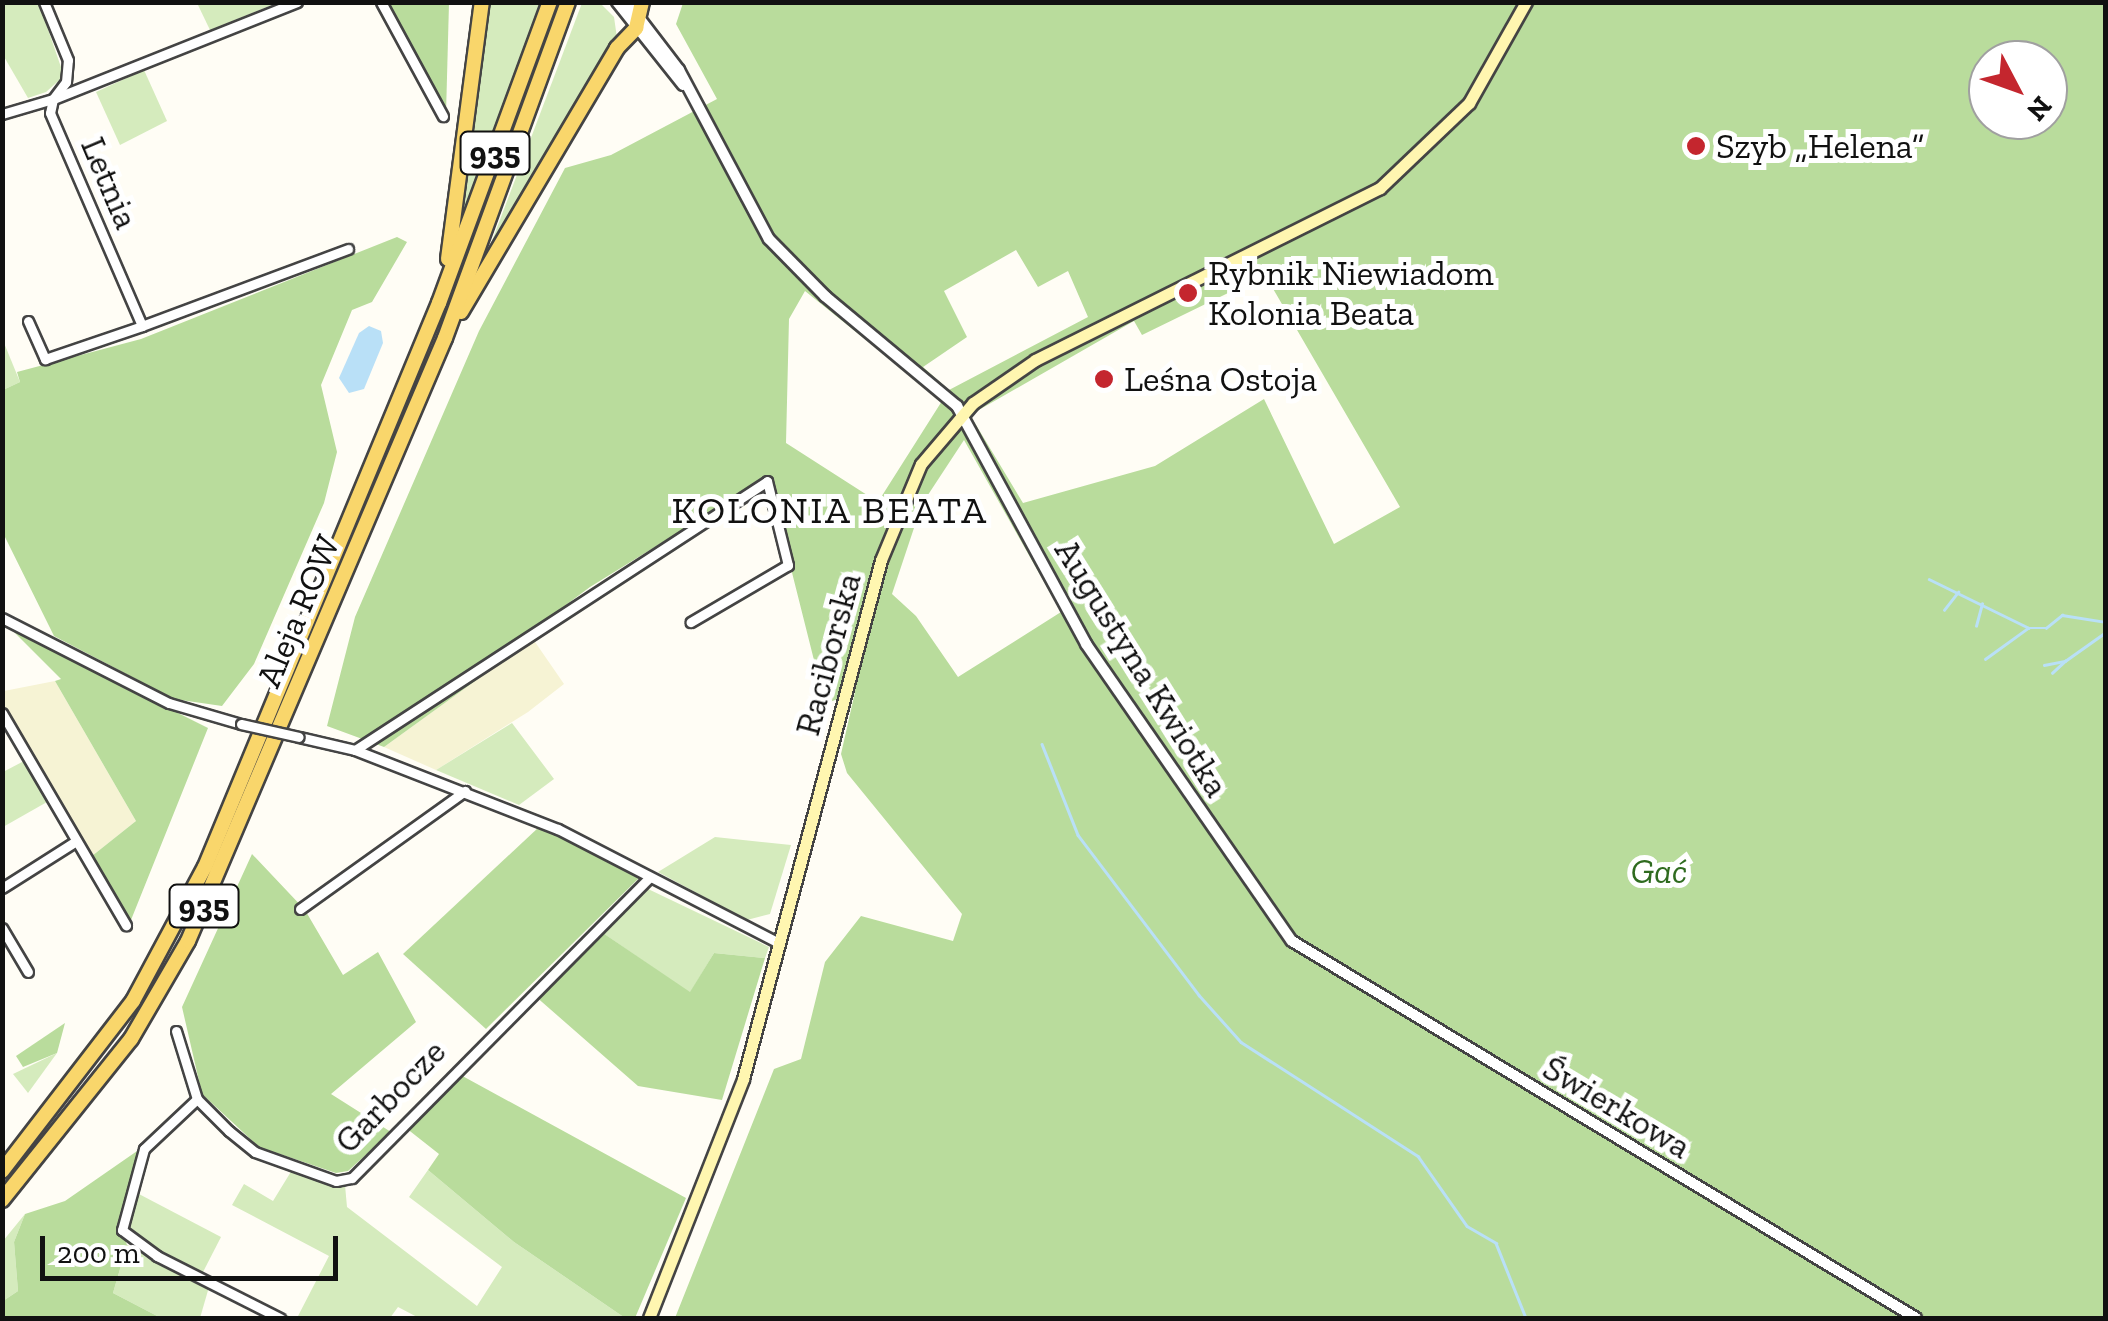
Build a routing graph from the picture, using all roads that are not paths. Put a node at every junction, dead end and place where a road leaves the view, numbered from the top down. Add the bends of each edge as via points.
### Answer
1 (44, 2) edge
2 (297, 2) edge
3 (381, 2) edge
4 (482, 2) edge
5 (550, 2) edge
6 (568, 2) edge
7 (617, 2) edge
8 (1526, 2) edge
9 (635, 12) edge
10 (53, 99) junction
11 (2, 114) edge
12 (443, 116) dead end
13 (348, 249) dead end
14 (439, 303) junction
15 (28, 321) dead end
16 (142, 326) junction
17 (444, 338) junction
18 (961, 414) junction
19 (2, 618) edge
20 (692, 622) dead end
21 (2, 712) edge
22 (354, 750) junction
23 (465, 791) junction
24 (76, 841) junction
25 (649, 878) junction
26 (2, 888) edge
27 (300, 908) dead end
28 (126, 924) dead end
29 (2, 928) edge
30 (1292, 942) joint
31 (779, 943) junction
32 (28, 972) dead end
33 (176, 1031) dead end
34 (196, 1099) junction
35 (2, 1171) edge
36 (2, 1200) edge
37 (280, 1318) edge
38 (648, 1318) edge
39 (1916, 1318) edge

1 - 10 street via 68,60 66,82
2 - 10 street, Letnia
3 - 12 street
4 - 14 main road
5 - 14 main road, Aleja ROW / 935
6 - 17 main road, Aleja ROW / 935
7 - 9 street, Augustyna Kwiotka
8 - 18 main road, Raciborska via 1469,103 1380,188 1050,351
9 - 17 main road
9 - 18 street, Augustyna Kwiotka via 687,90 769,239
10 - 11 street
10 - 16 street, Letnia via 50,113
13 - 16 street
14 - 35 main road, Aleja ROW / 935 via 205,867 133,1001
15 - 16 street via 45,359
17 - 36 main road, Aleja ROW / 935 via 188,941 130,1039
18 - 30 street, Augustyna Kwiotka via 1086,644
18 - 31 main road, Raciborska via 921,464 890,531
19 - 22 street, bridge via 169,703
20 - 22 street via 788,565 767,481
21 - 24 street
22 - 23 street
23 - 25 street via 558,829
23 - 27 street
24 - 26 street
24 - 28 street
25 - 31 street
25 - 34 street, Garbocze via 352,1178 336,1181 254,1152
29 - 32 street
30 - 39 street, Świerkowa
31 - 38 main road, Raciborska via 743,1079
33 - 34 street
34 - 37 street via 144,1150 122,1230 156,1256

